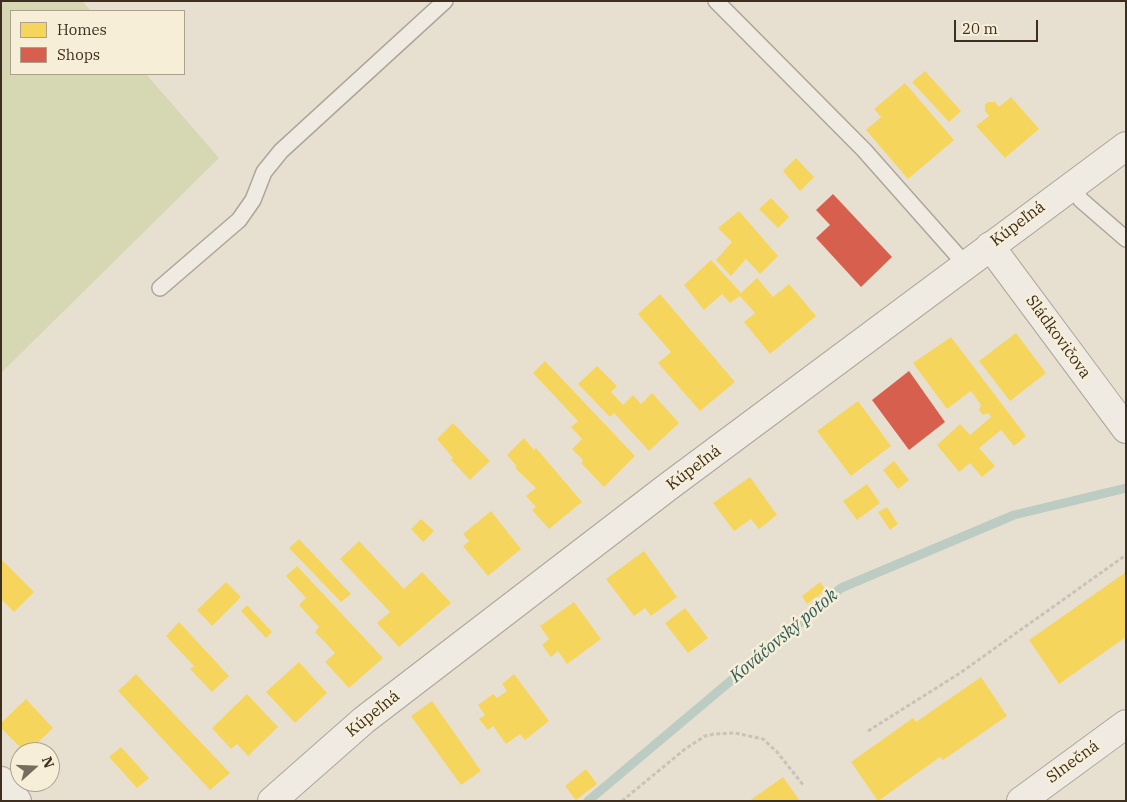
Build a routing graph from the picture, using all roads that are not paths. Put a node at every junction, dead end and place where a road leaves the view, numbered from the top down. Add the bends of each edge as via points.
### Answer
1 (444, 1) edge
2 (716, 1) edge
3 (1126, 146) edge
4 (1070, 185) junction
5 (1126, 239) edge
6 (990, 246) junction
7 (965, 264) junction
8 (160, 288) dead end
9 (1126, 429) edge
10 (1126, 724) edge
11 (1, 781) edge
12 (17, 801) edge
13 (272, 801) edge
14 (1021, 801) edge

1 - 8 lane via 281,150 264,172 253,200 239,220
2 - 7 lane via 864,150
3 - 4 street, Kúpeľná
4 - 5 lane
4 - 6 street, Kúpeľná
6 - 7 street, Kúpeľná
6 - 9 street, Sládkovičova
7 - 13 street, Kúpeľná via 364,720
10 - 14 street, Slnečná
11 - 12 street

